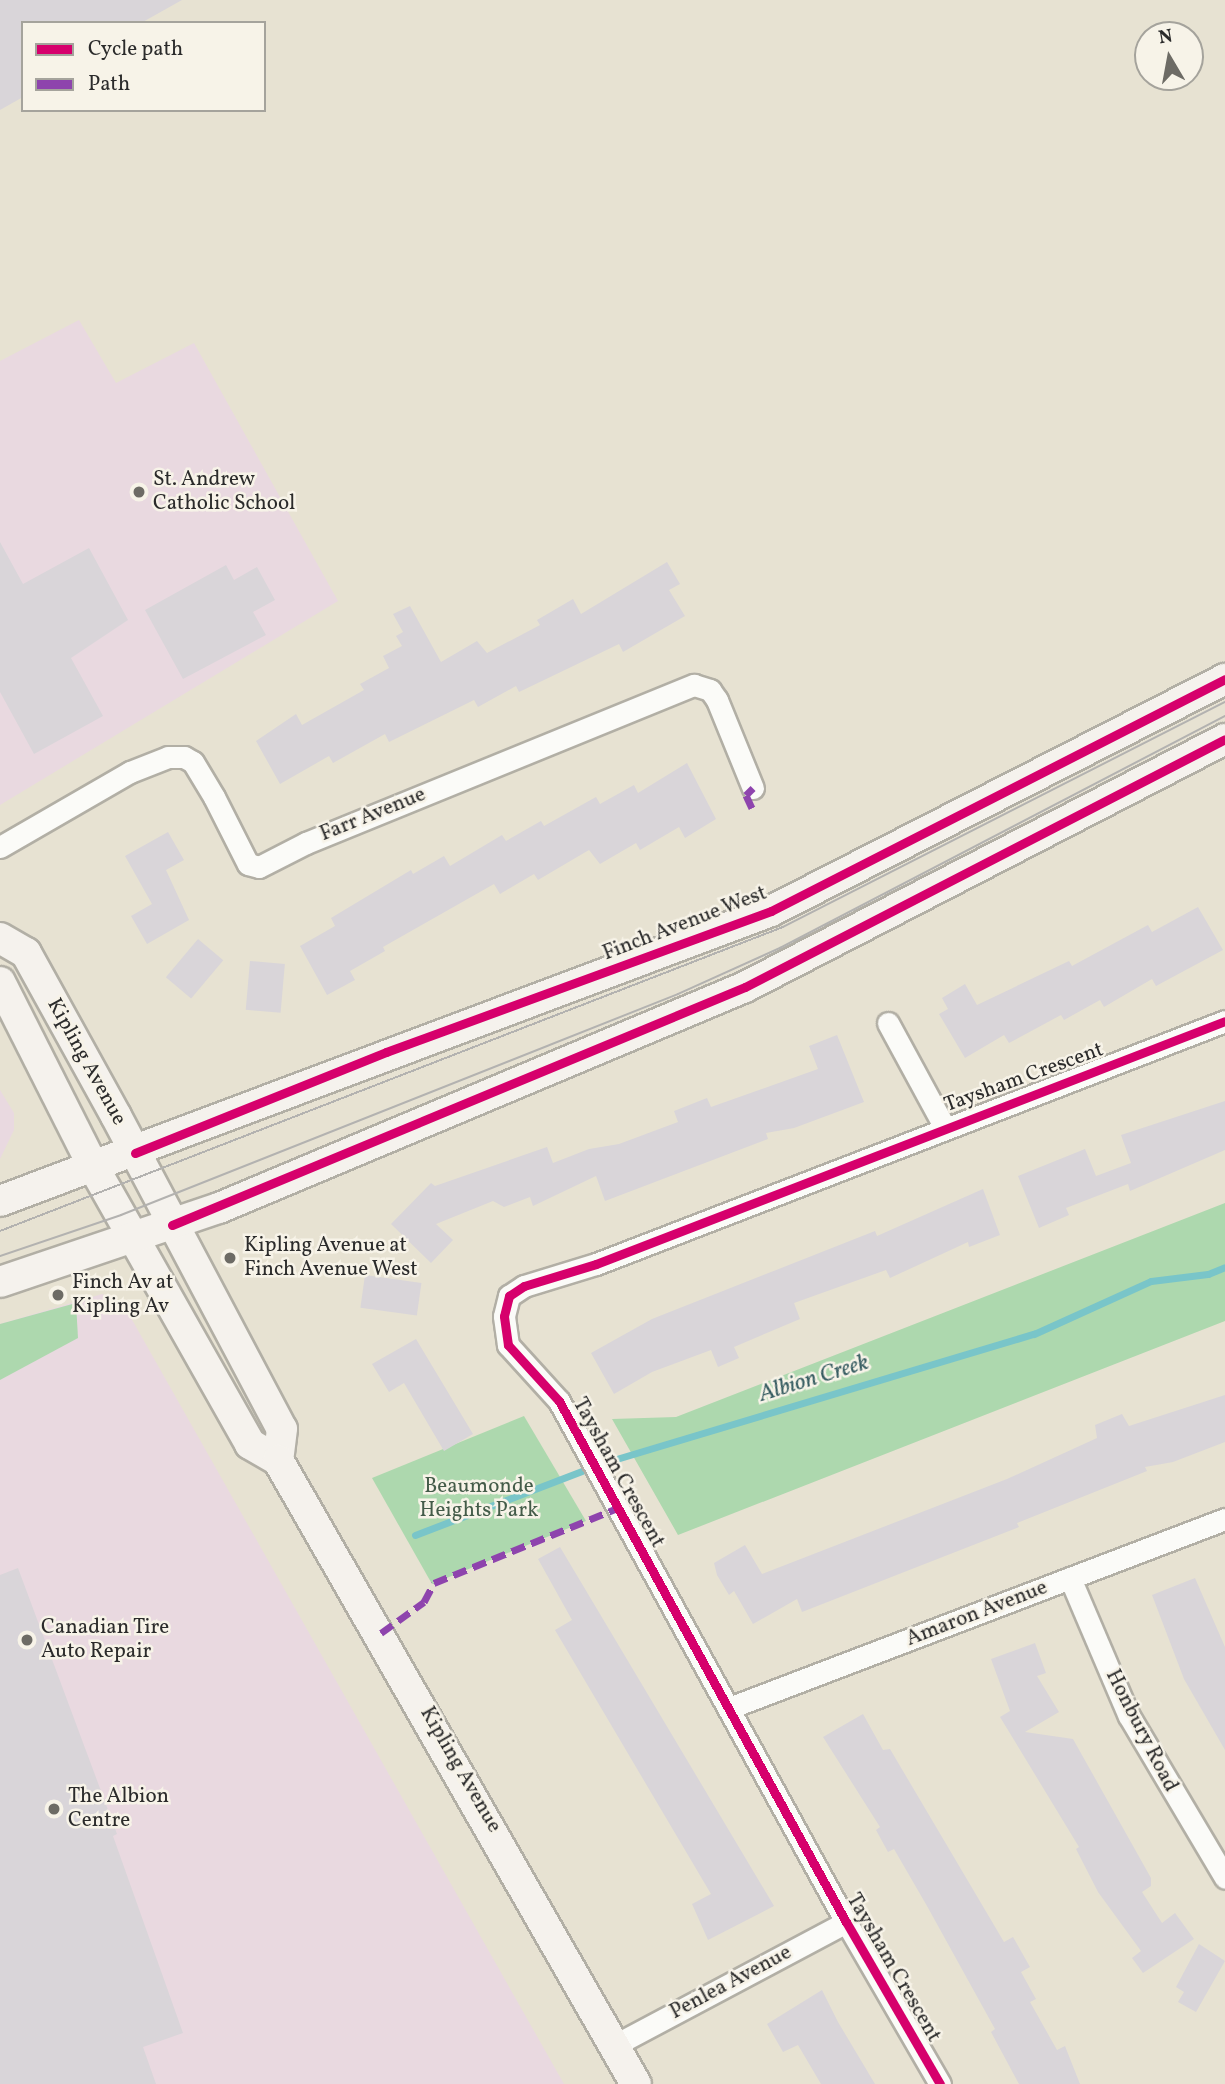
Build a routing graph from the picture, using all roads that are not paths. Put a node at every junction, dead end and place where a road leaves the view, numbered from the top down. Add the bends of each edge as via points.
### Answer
1 (1225, 679) edge
2 (1225, 739) edge
3 (754, 788) dead end
4 (0, 847) edge
5 (0, 938) edge
6 (0, 982) edge
7 (1225, 1021) edge
8 (888, 1023) dead end
9 (944, 1126) junction
10 (135, 1153) junction
11 (93, 1168) junction
12 (0, 1201) edge
13 (172, 1225) junction
14 (134, 1238) junction
15 (0, 1282) edge
16 (278, 1460) junction
17 (1225, 1519) edge
18 (1070, 1578) junction
19 (729, 1708) junction
20 (1225, 1878) edge
21 (846, 1922) junction
22 (615, 2045) junction
23 (636, 2084) edge
24 (940, 2084) edge

1 - 10 main road, Finch Avenue West via 771,911 386,1052
2 - 13 main road via 745,987
3 - 4 street, Farr Avenue via 717,700 710,690 694,685 306,843 259,867 248,864 214,797 193,762 184,757 168,757 130,772
5 - 10 main road, Kipling Avenue via 26,953
6 - 11 main road, Kipling Avenue
7 - 9 street, Taysham Crescent
8 - 9 street
9 - 19 street, Taysham Crescent via 596,1264 524,1286 509,1296 504,1316 508,1345 559,1401
10 - 11 main road, Finch Avenue West
10 - 13 main road, Kipling Avenue
11 - 12 main road, Finch Avenue West
11 - 14 main road, Kipling Avenue
13 - 14 main road
13 - 16 main road, Kipling Avenue via 282,1429
14 - 15 main road
14 - 16 main road, Kipling Avenue via 250,1444
16 - 22 main road, Kipling Avenue
17 - 18 street, Amaron Avenue
18 - 19 street, Amaron Avenue
18 - 20 street, Honbury Road via 1129,1716
19 - 21 street, Taysham Crescent
21 - 22 street, Penlea Avenue
21 - 24 street, Taysham Crescent
22 - 23 main road, Kipling Avenue

